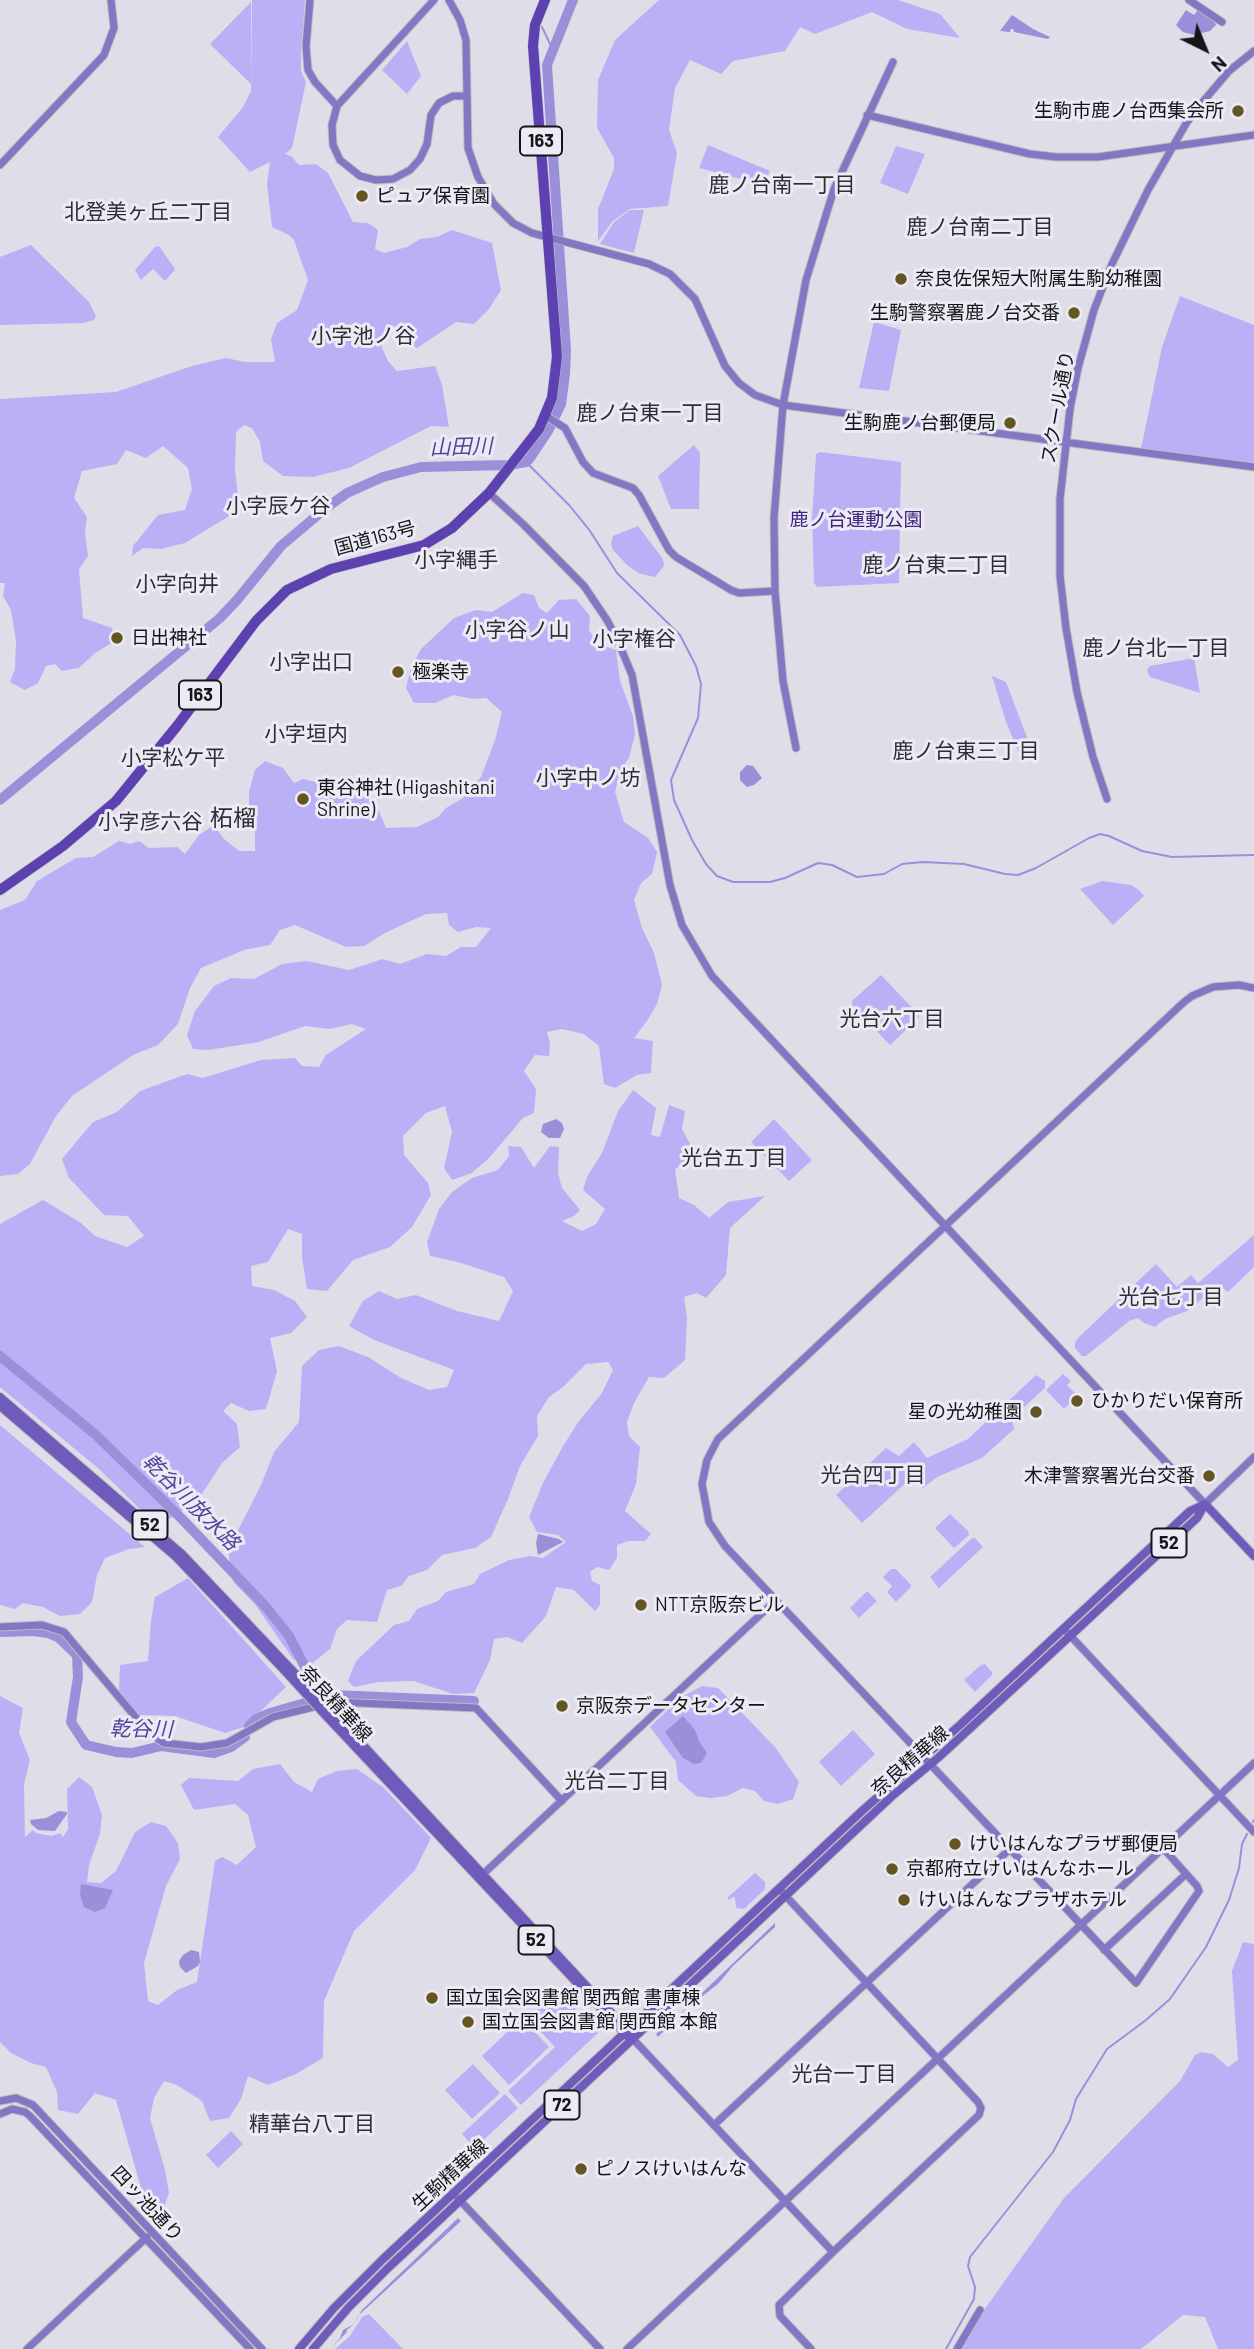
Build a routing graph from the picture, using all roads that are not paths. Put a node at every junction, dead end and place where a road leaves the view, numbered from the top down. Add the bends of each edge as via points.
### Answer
1 (111, 0) edge
2 (310, 0) edge
3 (449, 0) edge
4 (545, 0) edge
5 (1189, 0) edge
6 (433, 1) edge
7 (1222, 22) dead end
8 (1254, 51) edge
9 (892, 62) dead end
10 (467, 96) junction
11 (337, 106) junction
12 (867, 115) junction
13 (1254, 135) edge
14 (1174, 145) junction
15 (0, 165) edge
16 (548, 236) junction
17 (783, 405) junction
18 (548, 417) junction
19 (1066, 442) junction
20 (1254, 467) edge
21 (489, 493) junction
22 (775, 591) junction
23 (796, 748) dead end
24 (1107, 799) dead end
25 (0, 890) edge
26 (1254, 988) edge
27 (945, 1226) junction
28 (0, 1397) edge
29 (0, 1406) edge
30 (1254, 1457) edge
31 (1205, 1504) junction
32 (1254, 1556) edge
33 (776, 1600) junction
34 (0, 1627) edge
35 (1067, 1633) junction
36 (286, 1668) junction
37 (923, 1756) junction
38 (1254, 1763) edge
39 (930, 1764) junction
40 (1219, 1795) junction
41 (562, 1801) junction
42 (1254, 1832) edge
43 (1010, 1849) junction
44 (1163, 1849) junction
45 (1186, 1874) junction
46 (481, 1876) junction
47 (779, 1889) junction
48 (785, 1896) junction
49 (1081, 1925) junction
50 (1104, 1950) junction
51 (866, 1983) junction
52 (626, 2032) junction
53 (633, 2039) junction
54 (938, 2059) junction
55 (0, 2101) edge
56 (0, 2114) edge
57 (714, 2125) junction
58 (453, 2193) junction
59 (460, 2201) junction
60 (785, 2201) junction
61 (149, 2235) junction
62 (833, 2252) junction
63 (980, 2310) dead end
64 (27, 2349) edge
65 (250, 2349) edge
66 (262, 2349) edge
67 (299, 2349) edge
68 (313, 2349) edge
69 (600, 2349) edge
70 (627, 2349) edge
71 (811, 2349) edge
72 (957, 2349) edge

1 - 15 street via 114,28 104,55
2 - 11 street via 306,61 315,82
3 - 10 street via 466,40
4 - 16 highway, 国道163号 / 163 via 533,46
5 - 7 street
6 - 11 street
8 - 14 street, スクール通り via 1219,82
9 - 12 street
10 - 11 street via 439,103 420,159 403,174 384,180 360,176 336,152 331,135
10 - 16 street via 468,148 488,196 513,223
12 - 14 street via 1056,157 1098,157
12 - 17 street via 834,189 806,281
13 - 14 street
14 - 19 street, スクール通り via 1147,190 1094,310 1078,368
16 - 17 street via 670,274 695,299 732,375 755,395
16 - 18 highway, 国道163号 / 163 via 557,357
17 - 19 street
17 - 22 street via 774,518
18 - 21 highway, 国道163号 / 163
18 - 22 street via 570,434 593,472 639,495 676,557 739,593
19 - 20 street
19 - 24 street, スクール通り via 1060,576 1077,692
21 - 25 highway, 国道163号 / 163 via 452,528 424,545 331,569 287,590 256,621 116,801
21 - 27 street via 584,586 617,639 632,675 670,885 682,925 704,964 721,988
22 - 23 street via 783,681
26 - 27 street via 1227,985 1192,996
27 - 31 street
27 - 33 street via 718,1439 712,1450 702,1484 709,1522 725,1546
28 - 36 main road, 奈良精華線 / 52 via 182,1554
29 - 36 main road, 奈良精華線 / 52 via 176,1557
30 - 31 street
31 - 32 main road
31 - 35 main road, 奈良精華線 / 52 via 1197,1518
33 - 37 street
33 - 41 street
34 - 41 street via 42,1625 64,1632 149,1732 164,1743 201,1747 227,1743 273,1717 334,1702 476,1708
35 - 37 main road, 奈良精華線 / 52
35 - 39 main road, 奈良精華線 / 52
35 - 40 street
36 - 46 main road, 奈良精華線 / 52, bridge
37 - 39 street
37 - 47 main road, 奈良精華線 / 52
38 - 40 street
39 - 43 street
39 - 48 main road, 奈良精華線 / 52
40 - 42 street
40 - 44 street
41 - 46 street
43 - 49 street
43 - 51 street
44 - 45 street
44 - 49 street
45 - 50 street
45 - 50 street via 1199,1891 1136,1983
46 - 52 main road, 奈良精華線 / 52
47 - 48 street
47 - 52 main road, 奈良精華線 / 52
48 - 51 street
48 - 53 main road, 奈良精華線 / 52
49 - 50 street
49 - 54 street
51 - 54 street
51 - 57 street
52 - 53 main road, 奈良精華線 / 52
52 - 58 main road, 生駒精華線 / 72
53 - 57 street
53 - 59 main road, 生駒精華線 / 72
54 - 60 street
54 - 62 street via 978,2102 979,2115
55 - 61 street, 四ッ池通り via 16,2098 33,2105
56 - 61 street, 四ッ池通り via 12,2109 30,2116
57 - 60 street
58 - 59 street
58 - 67 main road, 生駒精華線 / 72 via 358,2283
59 - 68 main road, 生駒精華線 / 72 via 365,2291
59 - 69 street
60 - 62 street
60 - 70 street
61 - 64 street
61 - 65 street, 四ッ池通り
61 - 66 street, 四ッ池通り
62 - 71 street via 778,2309
63 - 72 street

